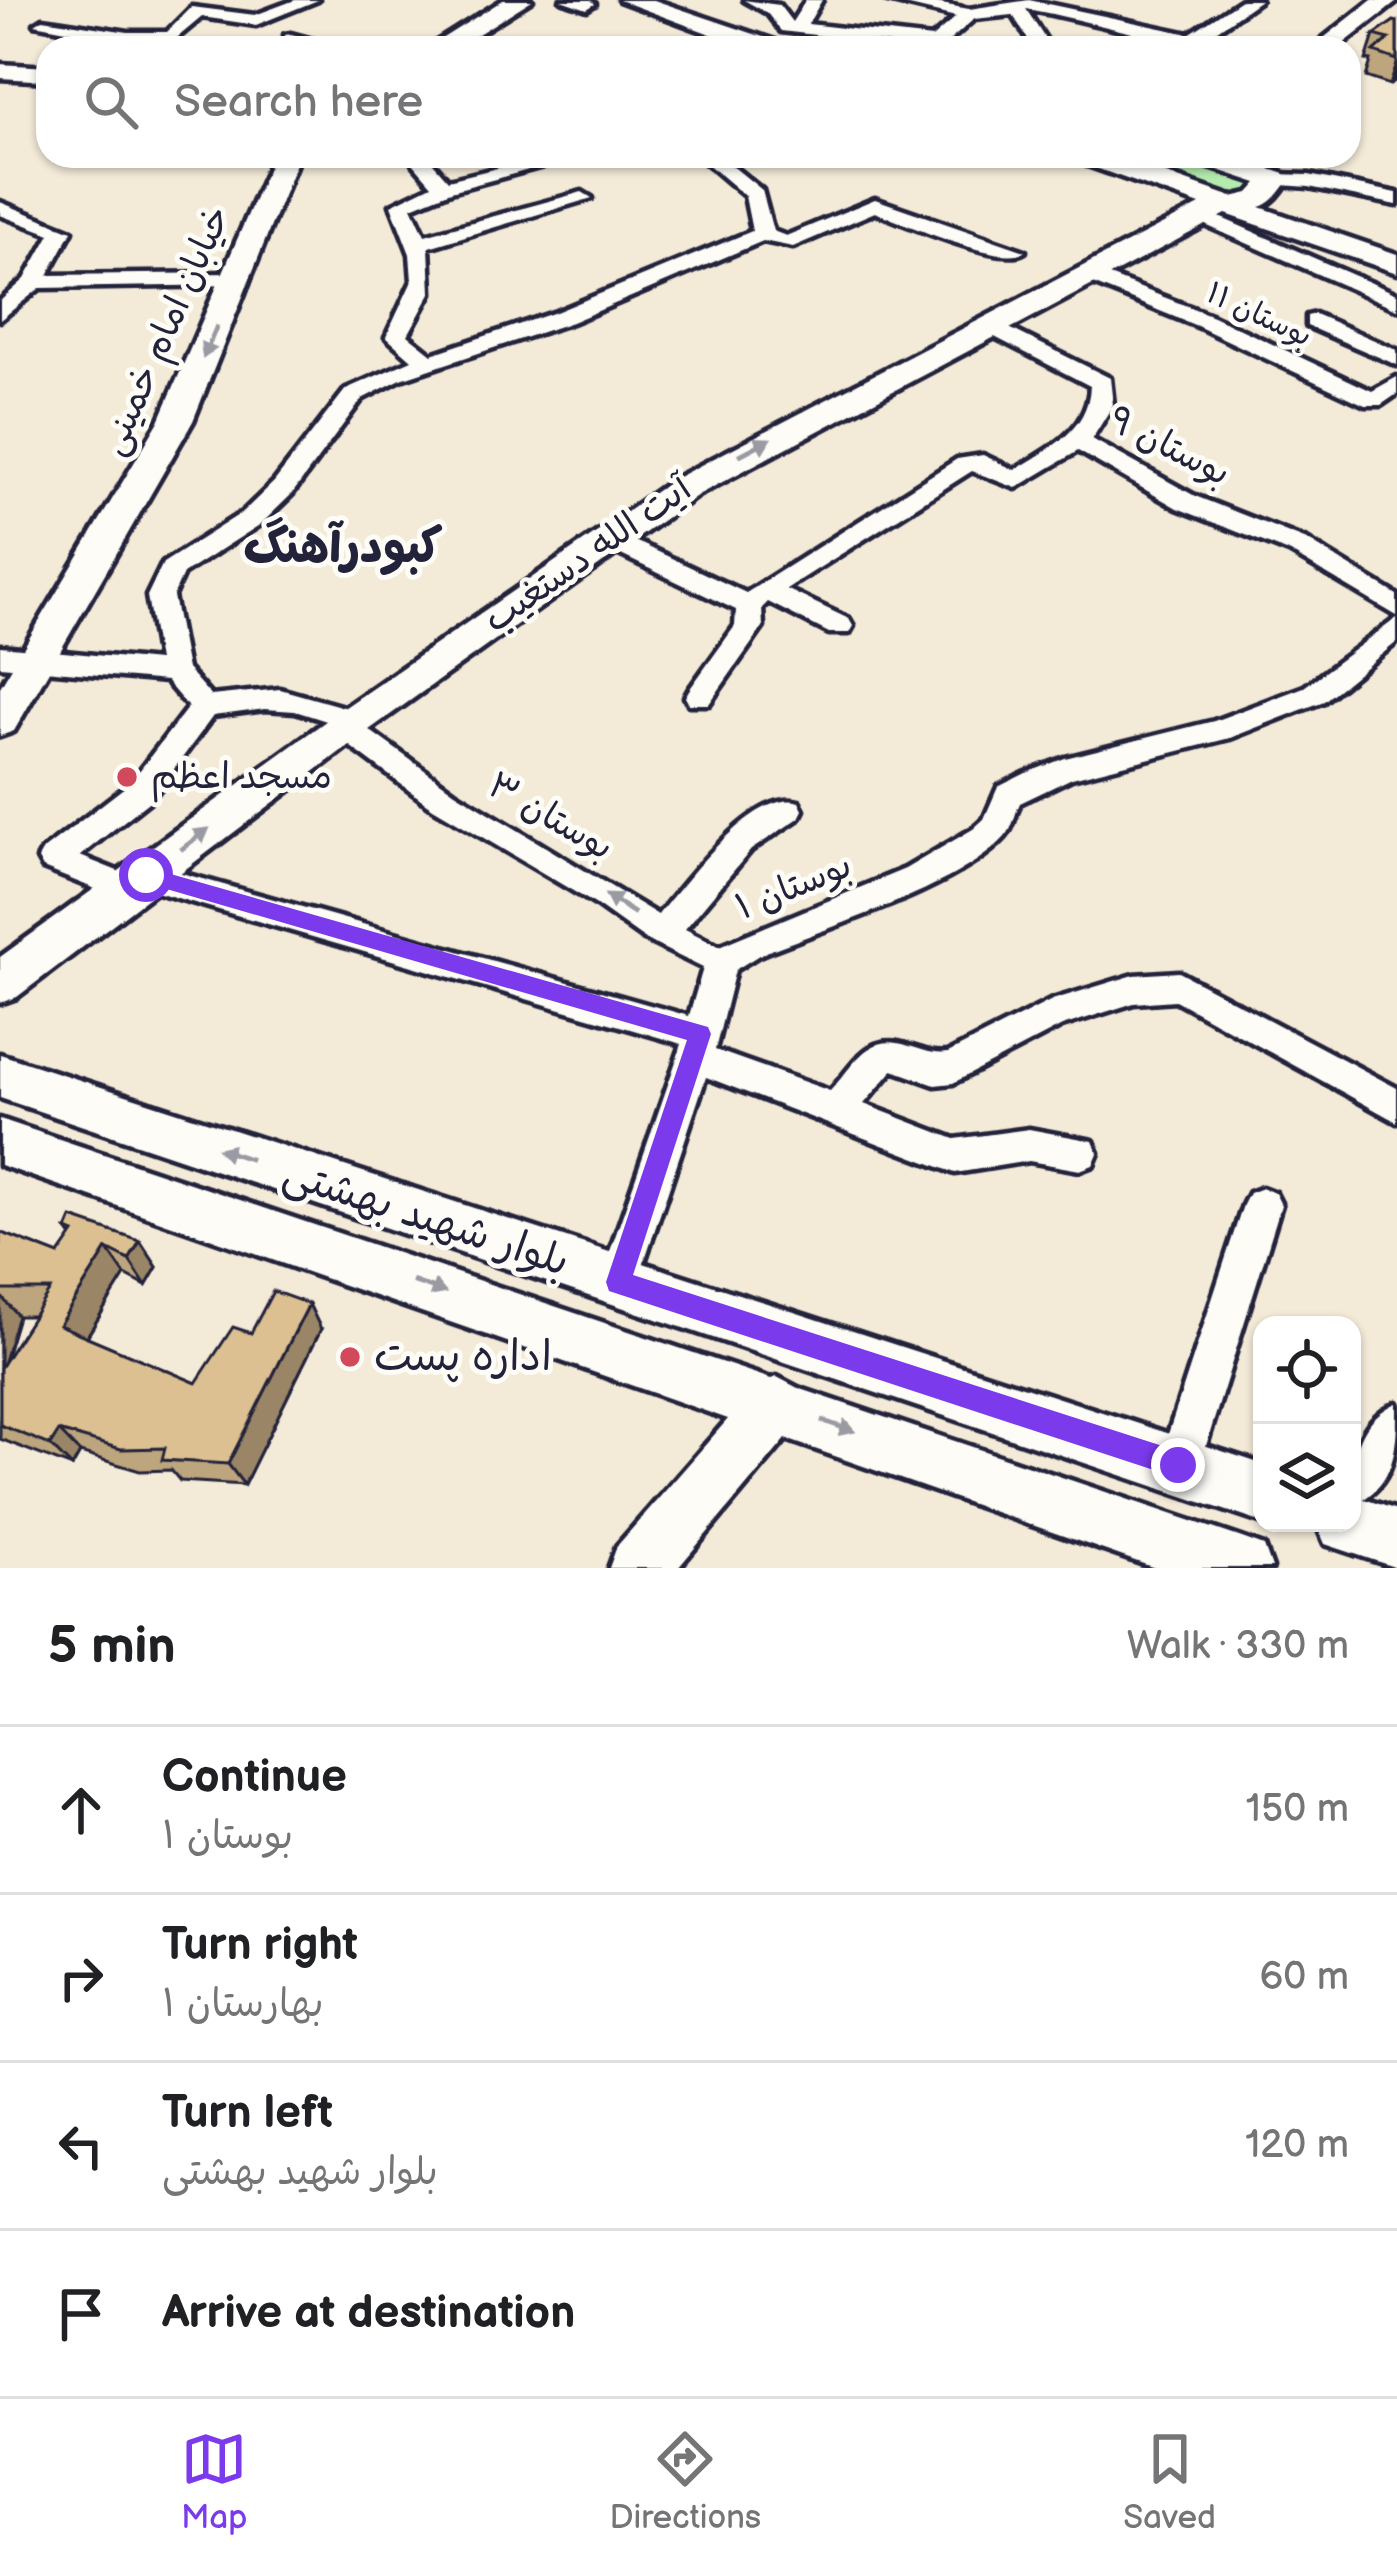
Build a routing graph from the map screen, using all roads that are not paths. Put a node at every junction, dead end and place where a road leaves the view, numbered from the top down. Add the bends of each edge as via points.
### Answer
1 (310, 0) edge
2 (520, 0) edge
3 (631, 0) edge
4 (752, 0) edge
5 (814, 0) edge
6 (892, 0) edge
7 (1252, 0) edge
8 (1387, 0) edge
9 (1018, 5) edge
10 (969, 14) junction
11 (43, 24) dead end
12 (797, 28) junction
13 (819, 30) junction
14 (121, 36) edge
15 (173, 36) edge
16 (459, 36) edge
17 (737, 36) edge
18 (813, 36) edge
19 (864, 36) edge
20 (948, 36) edge
21 (1035, 36) edge
22 (1166, 36) edge
23 (1198, 36) edge
24 (1339, 36) edge
25 (0, 71) edge
26 (36, 73) edge
27 (281, 168) edge
28 (427, 168) edge
29 (522, 168) edge
30 (723, 168) edge
31 (1129, 168) edge
32 (1213, 168) edge
33 (444, 187) junction
34 (582, 198) dead end
35 (1397, 200) edge
36 (1238, 201) junction
37 (0, 208) edge
38 (763, 234) junction
39 (419, 242) junction
40 (1015, 251) dead end
41 (1397, 261) edge
42 (1091, 274) junction
43 (236, 279) junction
44 (34, 282) junction
45 (1397, 302) edge
46 (0, 313) edge
47 (1315, 321) dead end
48 (989, 325) junction
49 (1397, 358) edge
50 (423, 363) junction
51 (1397, 384) edge
52 (1078, 441) junction
53 (609, 539) junction
54 (757, 597) junction
55 (1397, 607) edge
56 (839, 626) dead end
57 (1397, 627) edge
58 (0, 656) edge
59 (40, 658) junction
60 (174, 672) junction
61 (699, 698) dead end
62 (203, 707) junction
63 (0, 721) edge
64 (350, 724) junction
65 (788, 810) dead end
66 (137, 882) junction
67 (662, 933) junction
68 (721, 962) junction
69 (0, 983) edge
70 (698, 1046) junction
71 (0, 1076) edge
72 (1397, 1106) edge
73 (836, 1109) junction
74 (0, 1142) edge
75 (1080, 1153) dead end
76 (373, 1201) junction
77 (1262, 1205) dead end
78 (343, 1258) junction
79 (618, 1282) junction
80 (777, 1405) junction
81 (1397, 1424) edge
82 (1178, 1465) junction
83 (1361, 1472) edge
84 (1253, 1491) edge
85 (1361, 1528) edge
86 (1397, 1540) edge
87 (640, 1568) edge
88 (1242, 1568) edge

1 - 15 street via 256,20 198,11
2 - 16 main road
3 - 17 main road
4 - 12 street via 772,9 782,26
5 - 12 street
6 - 10 street
7 - 23 street
8 - 24 main road
9 - 10 street
9 - 21 street
9 - 22 street
10 - 20 street
11 - 14 street
12 - 13 street
13 - 18 street
13 - 19 street
25 - 26 main road
27 - 43 main road, خیابان امام خمینی
28 - 33 street
29 - 33 street
30 - 38 street via 755,194
31 - 36 main road
32 - 36 main road
33 - 39 street via 400,205
34 - 39 street
35 - 36 street via 1313,182
36 - 41 main road
36 - 42 main road, آیت الله دستغیب
36 - 45 street
37 - 44 street via 62,231
38 - 40 street via 786,243 874,205
38 - 50 street via 564,317
39 - 50 street via 418,301 397,328
42 - 48 main road, آیت الله دستغیب
42 - 51 street, بوستان ۱۱ via 1373,400
43 - 44 street
43 -> 59 main road, خیابان امام خمینی via 176,421
44 - 46 street
47 - 49 street
48 - 52 street, بوستان ۹ via 1102,383 1101,405
53 -> 48 main road, آیت الله دستغیب via 719,466
50 - 60 street via 354,394 253,518 172,569 160,596
52 - 54 street via 1016,480 983,463 966,464
52 - 55 street, بوستان ۹ via 1186,502 1298,546
53 - 54 street
53 - 64 main road, آیت الله دستغیب
54 - 56 street
54 - 61 street via 749,627
57 - 68 street, بوستان ۱ via 1314,694 1220,730 1035,782 1009,795 984,838 916,878
58 - 59 street
59 - 60 street
59 - 63 main road, خیابان امام خمینی
60 - 62 street
62 - 64 street, بوستان ۳ via 270,695
62 - 66 street via 142,791 55,859
66 -> 64 main road, آیت الله دستغیب
67 -> 64 street, بوستان ۳ via 444,800
65 - 67 street via 740,842
66 - 69 main road, آیت الله دستغیب
66 - 70 street
67 - 68 street, بوستان ۳
68 - 70 street, بوستان ۱
70 - 73 street
70 - 79 street, بوستان ۱
76 -> 71 main road, بلوار شهید بهشتی
72 - 73 street via 1199,993 1160,985 1052,1015 953,1068 887,1054
73 - 75 street via 955,1156 1029,1145
74 - 78 main road, بلوار شهید بهشتی
76 - 78 main road
76 - 79 main road, بلوار شهید بهشتی
77 - 82 street
78 -> 80 main road, بلوار شهید بهشتی
79 - 82 main road, بلوار شهید بهشتی
80 - 87 main road
80 -> 88 main road, بلوار شهید بهشتی
81 - 83 street
82 - 84 main road, بلوار شهید بهشتی
85 - 86 main road

